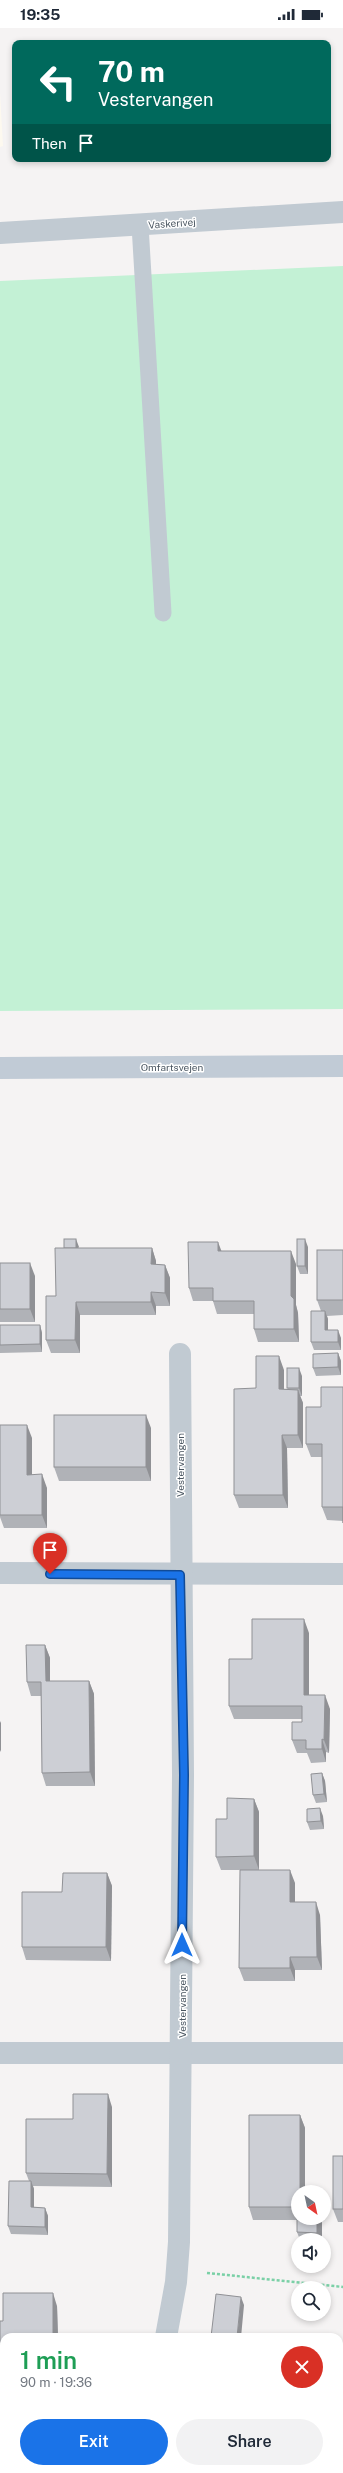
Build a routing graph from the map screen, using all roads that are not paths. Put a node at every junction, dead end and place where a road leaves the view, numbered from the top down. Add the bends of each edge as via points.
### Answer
1 (343, 212) edge
2 (140, 225) junction
3 (0, 233) edge
4 (163, 613) dead end
5 (343, 1066) edge
6 (0, 1068) edge
7 (180, 1354) dead end
8 (0, 1573) edge
9 (343, 1574) edge
10 (180, 1575) junction
11 (0, 2053) edge
12 (181, 2053) junction
13 (343, 2053) edge
14 (167, 2333) edge

1 - 2 street, Vaskerivej
2 - 3 street, Vaskerivej
2 - 4 lane
5 - 6 main road, Omfartsvejen
7 - 10 street, Vestervangen
8 - 10 street
9 - 10 street
10 - 12 street, Vestervangen via 184,1775
11 - 12 street
12 - 13 street
12 - 14 street, Vestervangen via 176,2270

